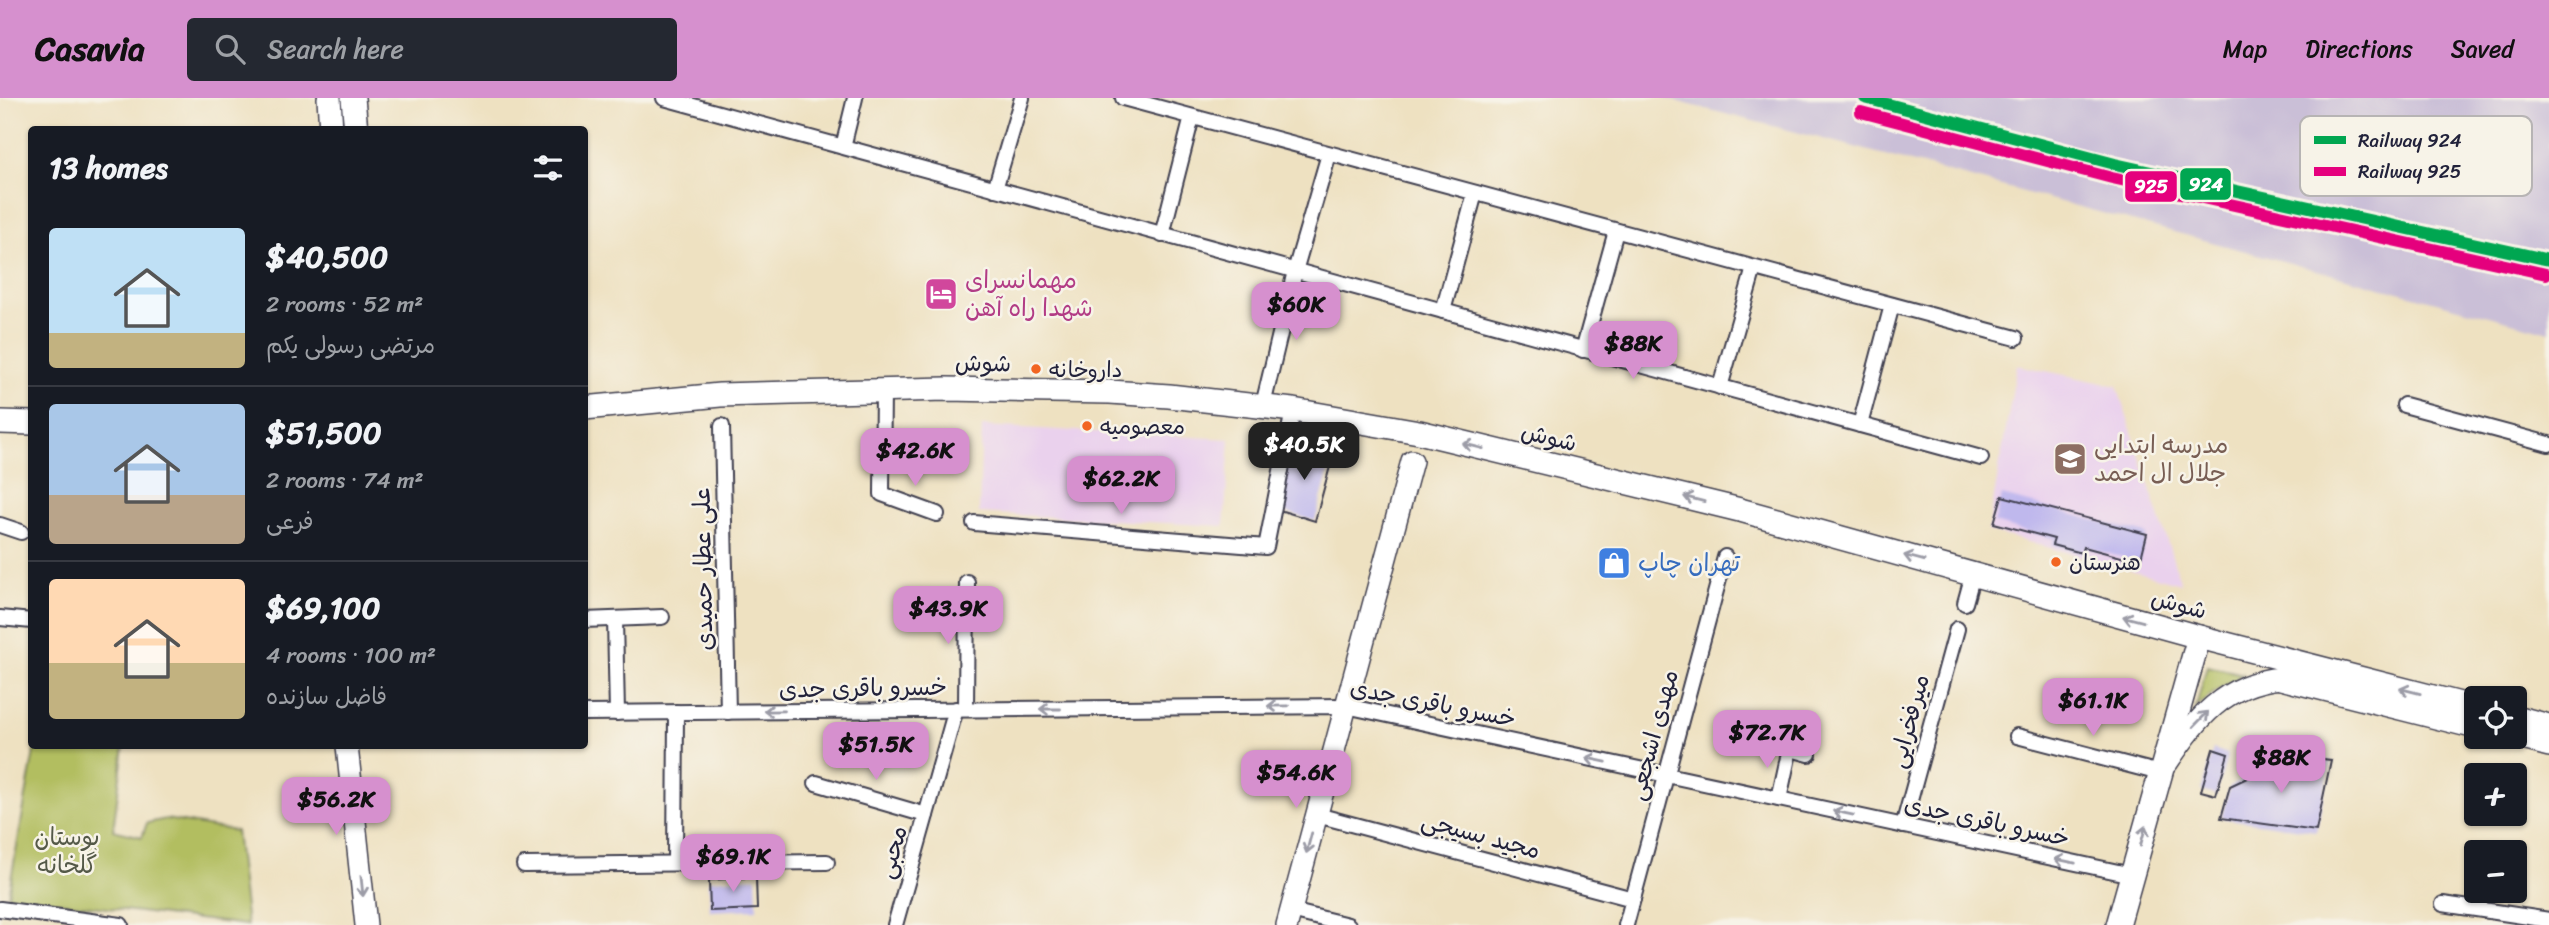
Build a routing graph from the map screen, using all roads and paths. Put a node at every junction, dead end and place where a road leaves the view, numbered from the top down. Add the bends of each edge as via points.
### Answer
1 (328, 98) edge
2 (354, 98) edge
3 (664, 98) edge
4 (855, 98) edge
5 (1022, 98) edge
6 (1123, 98) edge
7 (1192, 117) junction
8 (331, 126) edge
9 (356, 126) edge
10 (843, 147) junction
11 (1329, 154) junction
12 (995, 189) junction
13 (1475, 193) junction
14 (1616, 231) junction
15 (1162, 234) junction
16 (1754, 268) junction
17 (1294, 271) junction
18 (1892, 305) junction
19 (1443, 311) junction
20 (2016, 338) dead end
21 (1583, 349) junction
22 (1720, 387) junction
23 (883, 390) junction
24 (1263, 405) junction
25 (2404, 405) dead end
26 (588, 408) edge
27 (1293, 410) junction
28 (0, 422) edge
29 (28, 423) edge
30 (1860, 425) junction
31 (722, 426) dead end
32 (2549, 444) edge
33 (1981, 458) dead end
34 (1412, 461) dead end
35 (937, 514) dead end
36 (974, 523) dead end
37 (0, 525) edge
38 (21, 532) dead end
39 (1725, 557) dead end
40 (1973, 575) junction
41 (967, 582) dead end
42 (1965, 603) dead end
43 (662, 617) dead end
44 (0, 618) edge
45 (615, 619) junction
46 (588, 620) edge
47 (28, 621) edge
48 (1957, 629) dead end
49 (2199, 637) junction
50 (2281, 678) joint
51 (2464, 705) edge
52 (1346, 706) junction
53 (961, 709) junction
54 (676, 712) junction
55 (728, 712) junction
56 (588, 713) edge
57 (617, 713) junction
58 (2527, 720) edge
59 (2464, 724) edge
60 (2549, 726) edge
61 (2017, 736) dead end
62 (2527, 739) edge
63 (1773, 744) dead end
64 (2549, 745) edge
65 (1790, 748) junction
66 (347, 749) edge
67 (1809, 754) dead end
68 (2160, 773) junction
69 (1666, 775) junction
70 (816, 783) dead end
71 (1779, 799) junction
72 (926, 815) junction
73 (1317, 815) junction
74 (1903, 826) junction
75 (827, 862) dead end
76 (675, 863) junction
77 (524, 865) dead end
78 (2132, 875) junction
79 (1633, 899) junction
80 (2443, 904) dead end
81 (0, 909) edge
82 (1289, 918) edge
83 (2549, 920) edge
84 (83, 923) edge
85 (121, 925) edge
86 (366, 925) edge
87 (895, 925) edge
88 (1348, 925) edge
89 (1626, 925) edge
90 (2118, 925) edge

1 - 8 main road
2 - 9 main road
3 - 10 street
4 - 10 street
5 - 12 street
6 - 7 street
7 - 11 street
7 - 15 street
10 - 12 street
11 - 13 street
11 - 17 street
12 - 15 street
13 - 14 street
13 - 19 street
14 - 16 street
14 - 21 street
15 - 17 street
16 - 18 street
16 - 22 street
17 - 19 street
17 - 24 street
18 - 20 street
18 - 30 street
19 - 21 street
21 - 22 street
22 - 30 street
23 - 24 main road, شوش via 1110,392
23 - 26 main road, شوش via 720,395
23 - 35 street via 881,495
24 - 27 main road, شوش
25 - 32 street
27 - 36 street via 1266,547
40 -> 27 main road, شوش via 1727,507 1419,432
28 - 29 main road
30 - 33 street
31 - 55 street, علی عطار حمیدی
34 - 52 street
37 - 38 street
39 - 69 street, مهدی اشجعی
40 - 42 street
49 -> 40 main road, شوش
41 - 53 street, محبی
43 - 45 street
44 - 47 street
45 - 46 street
45 - 57 street
48 - 74 street, میرفخرایی
51 -> 49 main road, شوش
49 - 68 main road
50 - 59 main road
68 -> 50 street via 2195,724 2227,694 2260,680
52 -> 53 street, خسرو باقری جدی
69 -> 52 street, خسرو باقری جدی
52 - 73 street
53 -> 55 street, خسرو باقری جدی
53 - 72 street, محبی
54 - 55 street, خسرو باقری جدی
54 - 57 street, خسرو باقری جدی
54 - 76 street
56 - 57 street, خسرو باقری جدی
58 - 60 main road
61 - 68 street
62 - 64 main road
63 - 65 street
65 - 67 street
65 - 71 street
66 -> 86 street
78 -> 68 main road
69 - 71 street, خسرو باقری جدی
69 - 79 street, مهدی اشجعی
70 - 72 street
74 -> 71 street, خسرو باقری جدی
72 - 87 street, محبی
73 - 79 street, مجید بسیجی
73 -> 82 street
78 -> 74 street, خسرو باقری جدی
75 - 76 street
76 - 77 street
78 - 90 main road
79 - 89 street, مهدی اشجعی
80 - 83 street
81 - 84 street
82 - 88 street
84 - 85 street

